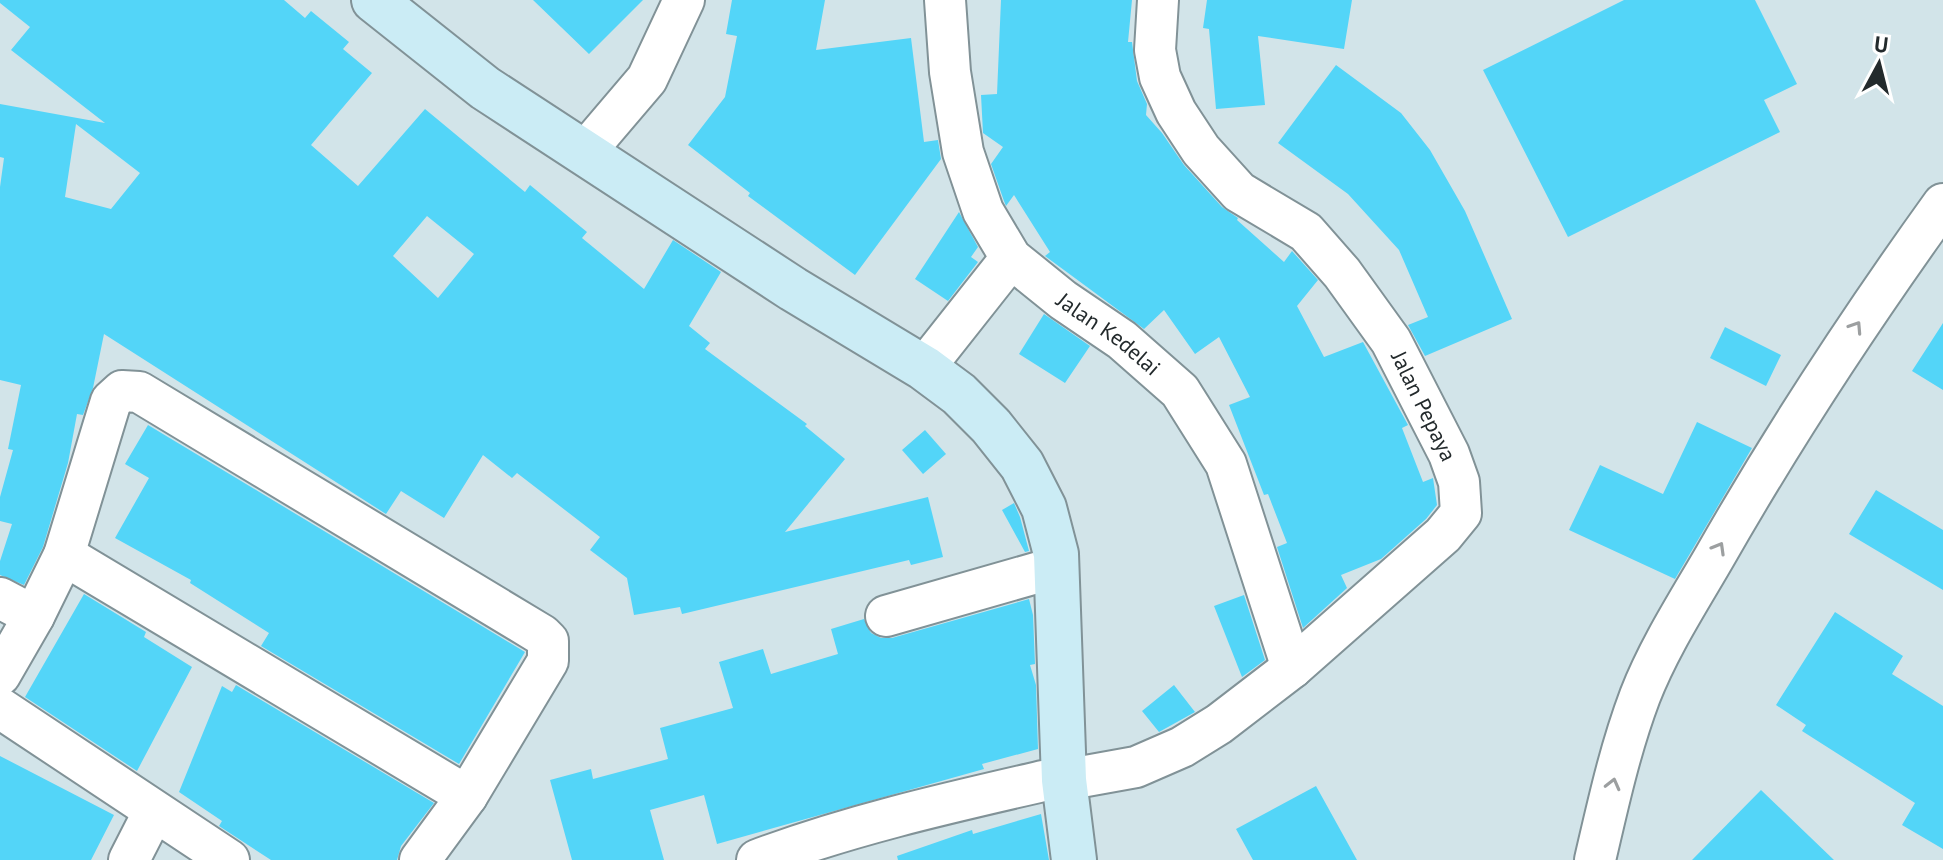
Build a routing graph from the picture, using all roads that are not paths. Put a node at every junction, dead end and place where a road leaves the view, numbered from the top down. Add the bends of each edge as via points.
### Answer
1 (374, 0) edge
2 (684, 0) edge
3 (945, 0) edge
4 (1158, 0) edge
5 (584, 153) junction
6 (1943, 204) edge
7 (1011, 258) junction
8 (924, 368) junction
9 (64, 555) junction
10 (1057, 567) junction
11 (17, 607) edge
12 (886, 616) dead end
13 (1292, 668) junction
14 (0, 675) edge
15 (0, 708) edge
16 (1064, 780) junction
17 (467, 796) junction
18 (154, 811) junction
19 (129, 860) edge
20 (229, 860) edge
21 (420, 860) edge
22 (757, 860) edge
23 (1074, 860) edge
24 (1595, 860) edge

1 - 5 street via 485,88
2 - 5 street via 647,79
3 - 7 street, Jalan Kedelai via 963,152 983,211
4 - 13 street, Jalan Pepaya via 1155,50 1176,112 1239,192 1306,232 1342,273 1391,341 1459,482 1461,513 1443,535
5 - 8 street
24 -> 6 street via 1622,747 1675,626 1760,477 1872,302
7 - 8 street
7 - 13 street, Jalan Kedelai via 1122,340 1180,391 1226,464
8 - 10 street via 959,394 1022,465 1044,508
9 - 11 street
9 - 17 street
9 - 17 street via 111,401 122,391 139,392 548,641 548,661
10 - 12 street
10 - 16 street
11 - 14 street
13 - 16 street, Jalan Pepaya via 1182,747 1136,767
15 - 18 street
16 - 22 street, Jalan Pepaya via 886,817
16 - 23 street
17 - 21 street
18 - 19 street
18 - 20 street

